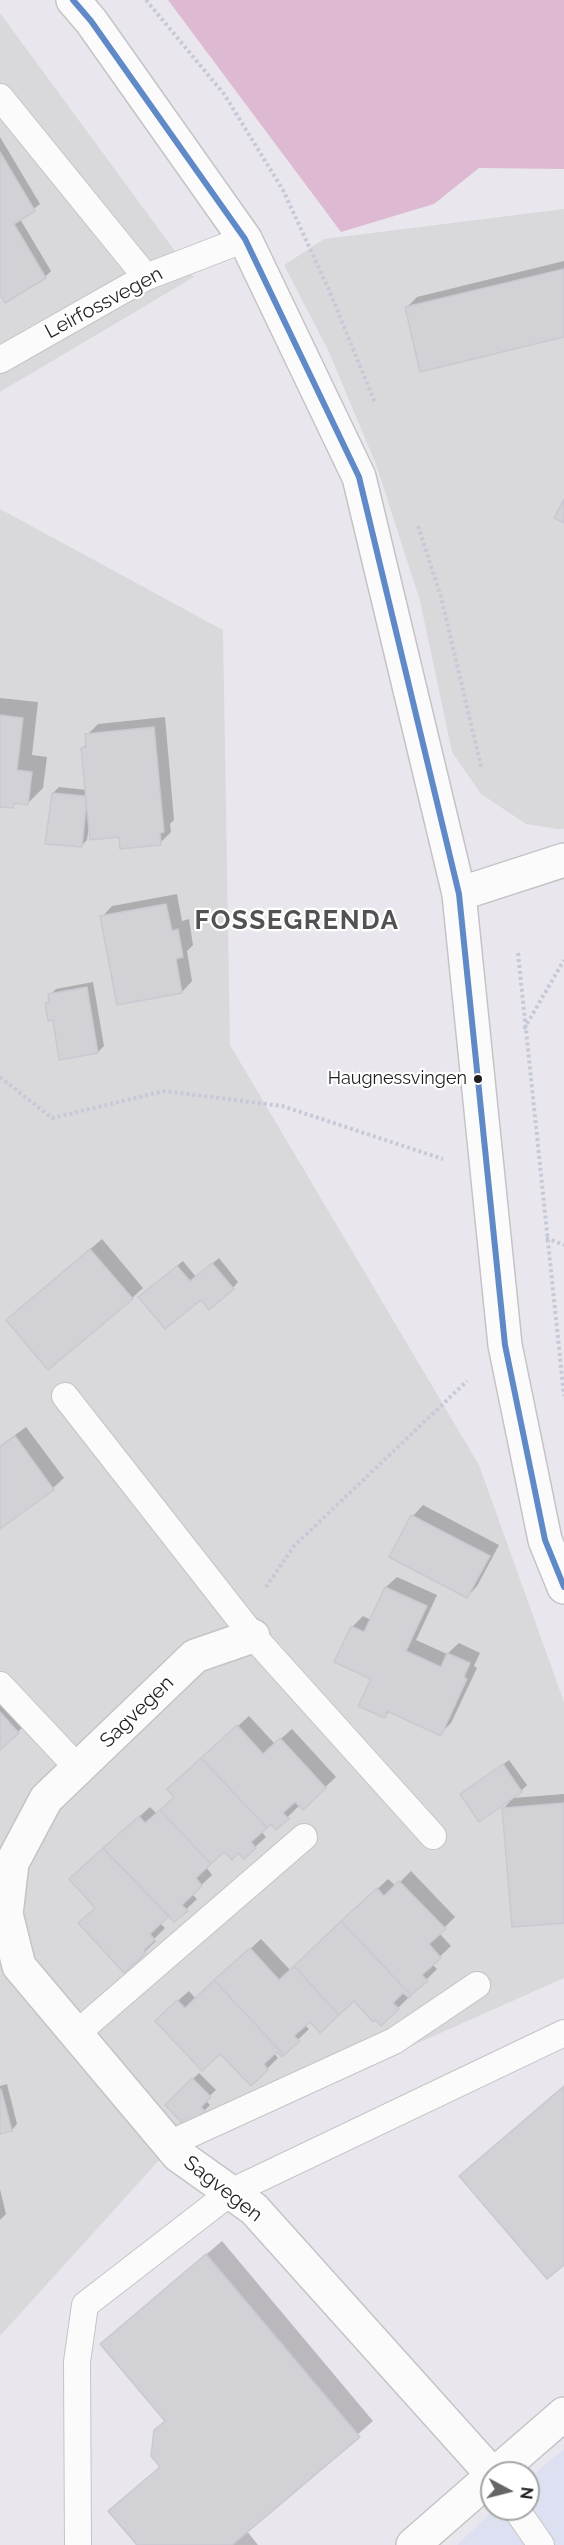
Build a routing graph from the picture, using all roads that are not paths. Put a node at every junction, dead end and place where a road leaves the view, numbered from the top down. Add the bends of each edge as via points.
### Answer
1 (73, 0) edge
2 (0, 97) edge
3 (245, 239) junction
4 (146, 277) junction
5 (0, 360) edge
6 (564, 860) edge
7 (459, 894) junction
8 (65, 1396) dead end
9 (564, 1587) edge
10 (253, 1636) junction
11 (0, 1685) edge
12 (78, 1768) junction
13 (433, 1836) dead end
14 (304, 1837) dead end
15 (3, 1914) edge
16 (477, 1985) dead end
17 (564, 2033) edge
18 (76, 2034) junction
19 (169, 2144) junction
20 (231, 2192) junction
21 (564, 2414) edge
22 (481, 2461) edge
23 (508, 2461) edge
24 (480, 2486) edge
25 (524, 2521) edge
26 (78, 2545) edge
27 (413, 2545) edge
28 (541, 2545) edge

1 - 3 street
2 - 4 lane
3 - 4 lane, Leirfossvegen
3 - 7 street via 358,477
4 - 5 lane, Leirfossvegen
6 - 7 street
7 - 9 street via 505,1346 545,1540
8 - 10 lane
10 - 12 street, Sagvegen via 195,1656
10 - 13 lane
11 - 12 lane
12 - 15 street, Sagvegen via 45,1799 12,1863
14 - 18 lane
15 - 18 street, Sagvegen via 19,1966
16 - 19 lane via 394,2041
17 - 20 lane
18 - 19 street, Sagvegen
19 - 20 street, Sagvegen via 178,2155
20 - 22 street, Sagvegen via 254,2209
20 - 26 lane via 85,2305 76,2362
21 - 23 street
24 - 27 street
25 - 28 lane

